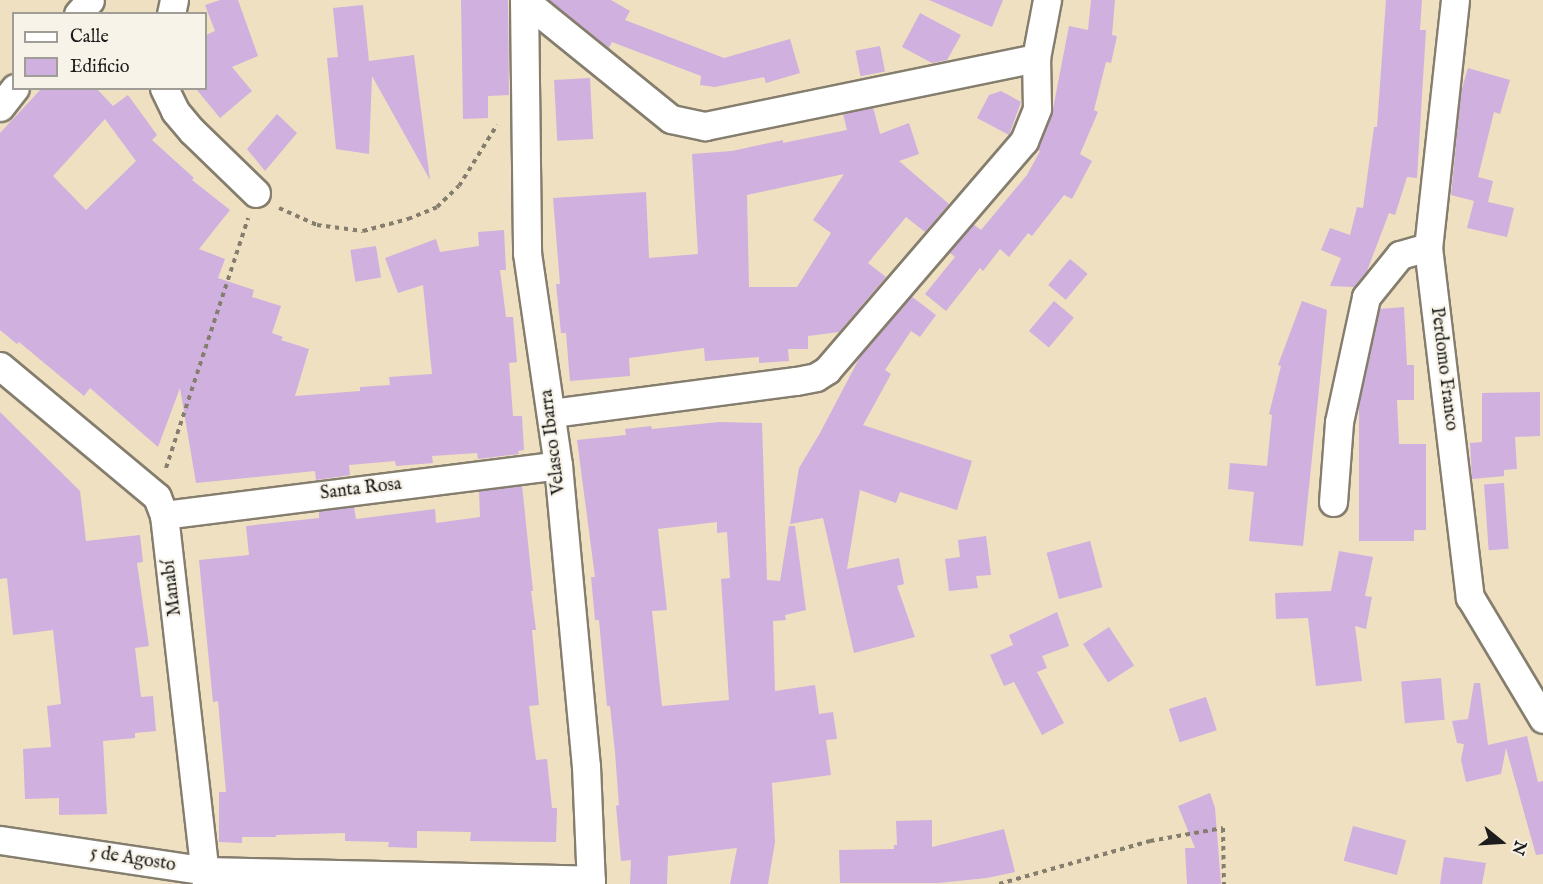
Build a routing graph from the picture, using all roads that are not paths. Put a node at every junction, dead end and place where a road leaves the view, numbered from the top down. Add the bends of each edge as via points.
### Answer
1 (90, 0) edge
2 (524, 0) edge
3 (1047, 0) edge
4 (1455, 0) edge
5 (80, 12) edge
6 (1036, 58) junction
7 (13, 90) edge
8 (165, 90) edge
9 (0, 107) edge
10 (256, 194) road end
11 (1428, 247) junction
12 (0, 366) edge
13 (552, 413) junction
14 (558, 465) junction
15 (1332, 502) dead end
16 (160, 506) junction
17 (1543, 719) edge
18 (0, 840) edge
19 (206, 878) edge
20 (591, 882) edge

1 - 5 street
2 - 6 street via 671,119 705,126
2 - 13 street, Velasco Ibarra via 527,253
3 - 6 street
4 - 11 street, Perdomo Franco
6 - 13 street via 1037,108 1024,141 827,370 796,381
7 - 9 street
8 - 10 street via 187,125
11 - 15 street via 1400,255 1365,297 1339,422
11 - 17 street, Perdomo Franco via 1470,597
12 - 16 street
13 - 14 street, Velasco Ibarra
14 - 16 street, Santa Rosa
14 - 20 street, Velasco Ibarra via 586,766
16 - 19 street, Manabí
18 - 19 street, 5 de Agosto
19 - 20 street, 5 de Agosto

